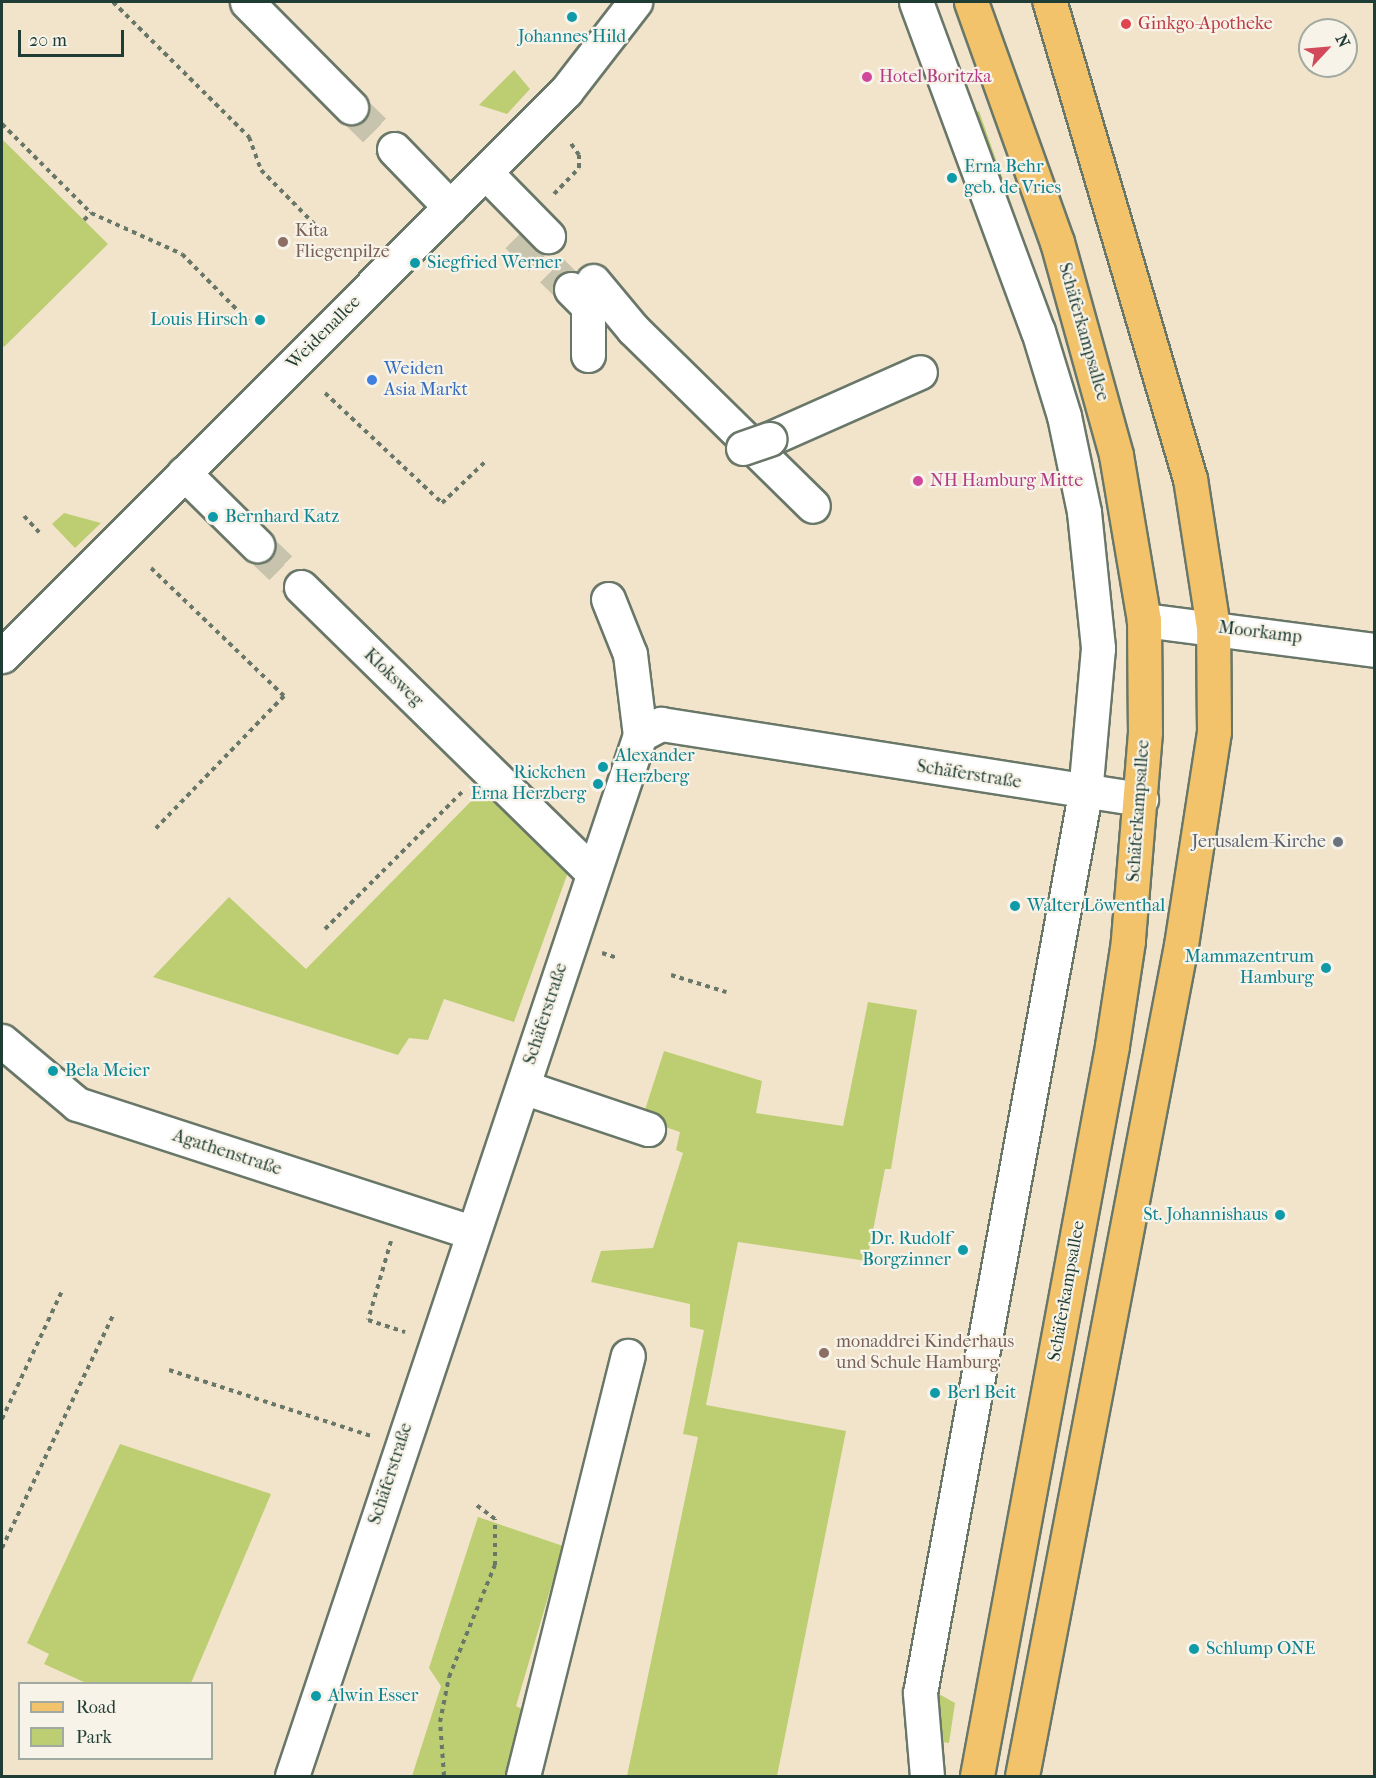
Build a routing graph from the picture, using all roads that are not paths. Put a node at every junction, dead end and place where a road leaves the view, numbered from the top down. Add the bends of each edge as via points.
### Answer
1 (247, 2) edge
2 (635, 2) edge
3 (916, 2) edge
4 (971, 2) edge
5 (1050, 2) edge
6 (351, 107) tunnel mouth
7 (394, 149) tunnel mouth
8 (468, 189) junction
9 (533, 236) tunnel mouth
10 (588, 355) dead end
11 (920, 372) dead end
12 (756, 443) dead end
13 (184, 473) junction
14 (813, 506) dead end
15 (257, 545) tunnel mouth
16 (301, 587) tunnel mouth
17 (608, 599) dead end
18 (1144, 620) junction
19 (1213, 627) junction
20 (1374, 650) edge
21 (2, 656) edge
22 (640, 735) junction
23 (1085, 794) junction
24 (1142, 799) junction
25 (593, 873) junction
26 (2, 1041) edge
27 (523, 1087) junction
28 (648, 1129) dead end
29 (471, 1232) junction
30 (628, 1356) dead end
31 (292, 1776) edge
32 (523, 1776) edge
33 (927, 1776) edge
34 (977, 1776) edge
35 (1022, 1776) edge

1 - 6 street
2 - 8 street, Weidenallee via 566,91
3 - 23 street via 1038,330 1075,464 1098,648
4 - 18 main road, Schäferkampsallee via 1057,243 1097,380 1131,524
5 - 19 main road via 1190,479
7 - 8 street
8 - 9 street
8 - 13 street, Weidenallee
10 - 14 street via 588,306 582,285 633,329
11 - 12 street
13 - 15 street
13 - 21 street, Weidenallee
16 - 25 street, Kloksweg
17 - 22 street via 630,654
18 - 19 street, Moorkamp
18 - 24 main road, Schäferkampsallee
19 - 20 street, Moorkamp
19 - 35 main road via 1214,732 1181,945
22 - 23 street, Schäferstraße via 661,724
22 - 25 street, Schäferstraße
23 - 24 street, Schäferstraße
23 - 33 street via 920,1693
24 - 34 main road, Schäferkampsallee via 1112,1046
25 - 27 street, Schäferstraße
26 - 29 street, Agathenstraße via 77,1104
27 - 28 street
27 - 29 street, Schäferstraße
29 - 31 street, Schäferstraße
30 - 32 street

